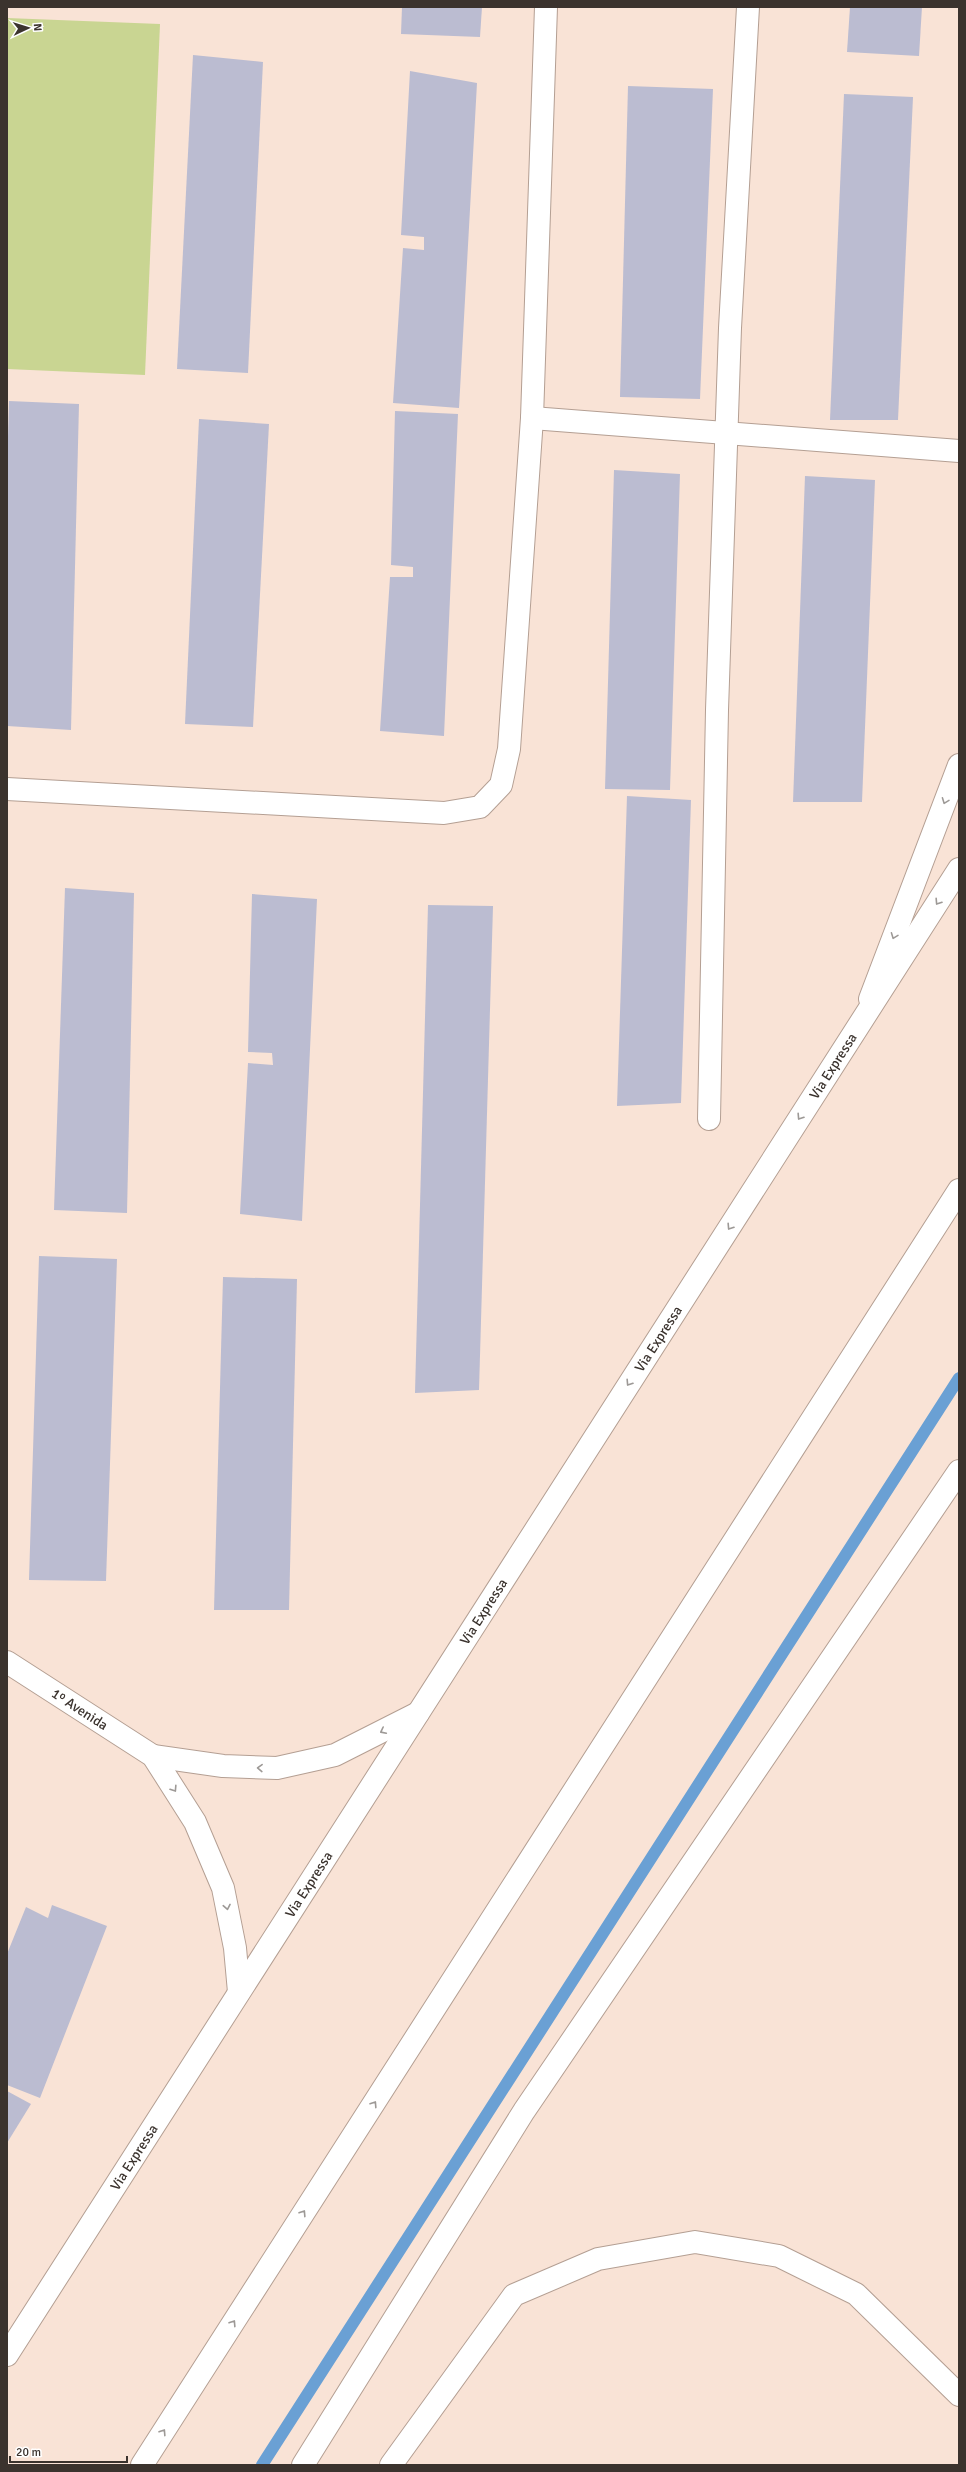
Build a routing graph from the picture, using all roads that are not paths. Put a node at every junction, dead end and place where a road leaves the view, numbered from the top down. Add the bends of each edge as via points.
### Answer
1 (546, 7) edge
2 (748, 7) edge
3 (532, 418) junction
4 (726, 434) junction
5 (959, 451) edge
6 (959, 765) edge
7 (7, 789) edge
8 (959, 869) edge
9 (862, 1020) junction
10 (709, 1119) dead end
11 (959, 1190) edge
12 (959, 1471) edge
13 (7, 1662) edge
14 (418, 1713) junction
15 (153, 1756) junction
16 (239, 1992) junction
17 (7, 2355) edge
18 (959, 2395) edge
19 (142, 2465) edge
20 (303, 2465) edge
21 (391, 2465) edge

1 - 3 street
2 - 4 street
3 - 4 street
3 - 7 street via 509,749 501,785 480,807 444,813
4 - 5 street
4 - 10 street via 717,710
6 -> 9 street
8 -> 9 street, Via Expressa
9 -> 14 street, Via Expressa
19 -> 11 street
12 - 20 street via 524,2111
13 - 15 street, 1º Avenida
14 -> 15 street via 335,1755 277,1768 223,1766
14 - 16 street, Via Expressa
15 -> 16 street via 195,1822 223,1888 235,1948
16 - 17 street, Via Expressa
18 - 21 street via 856,2294 779,2256 696,2242 598,2259 514,2295

